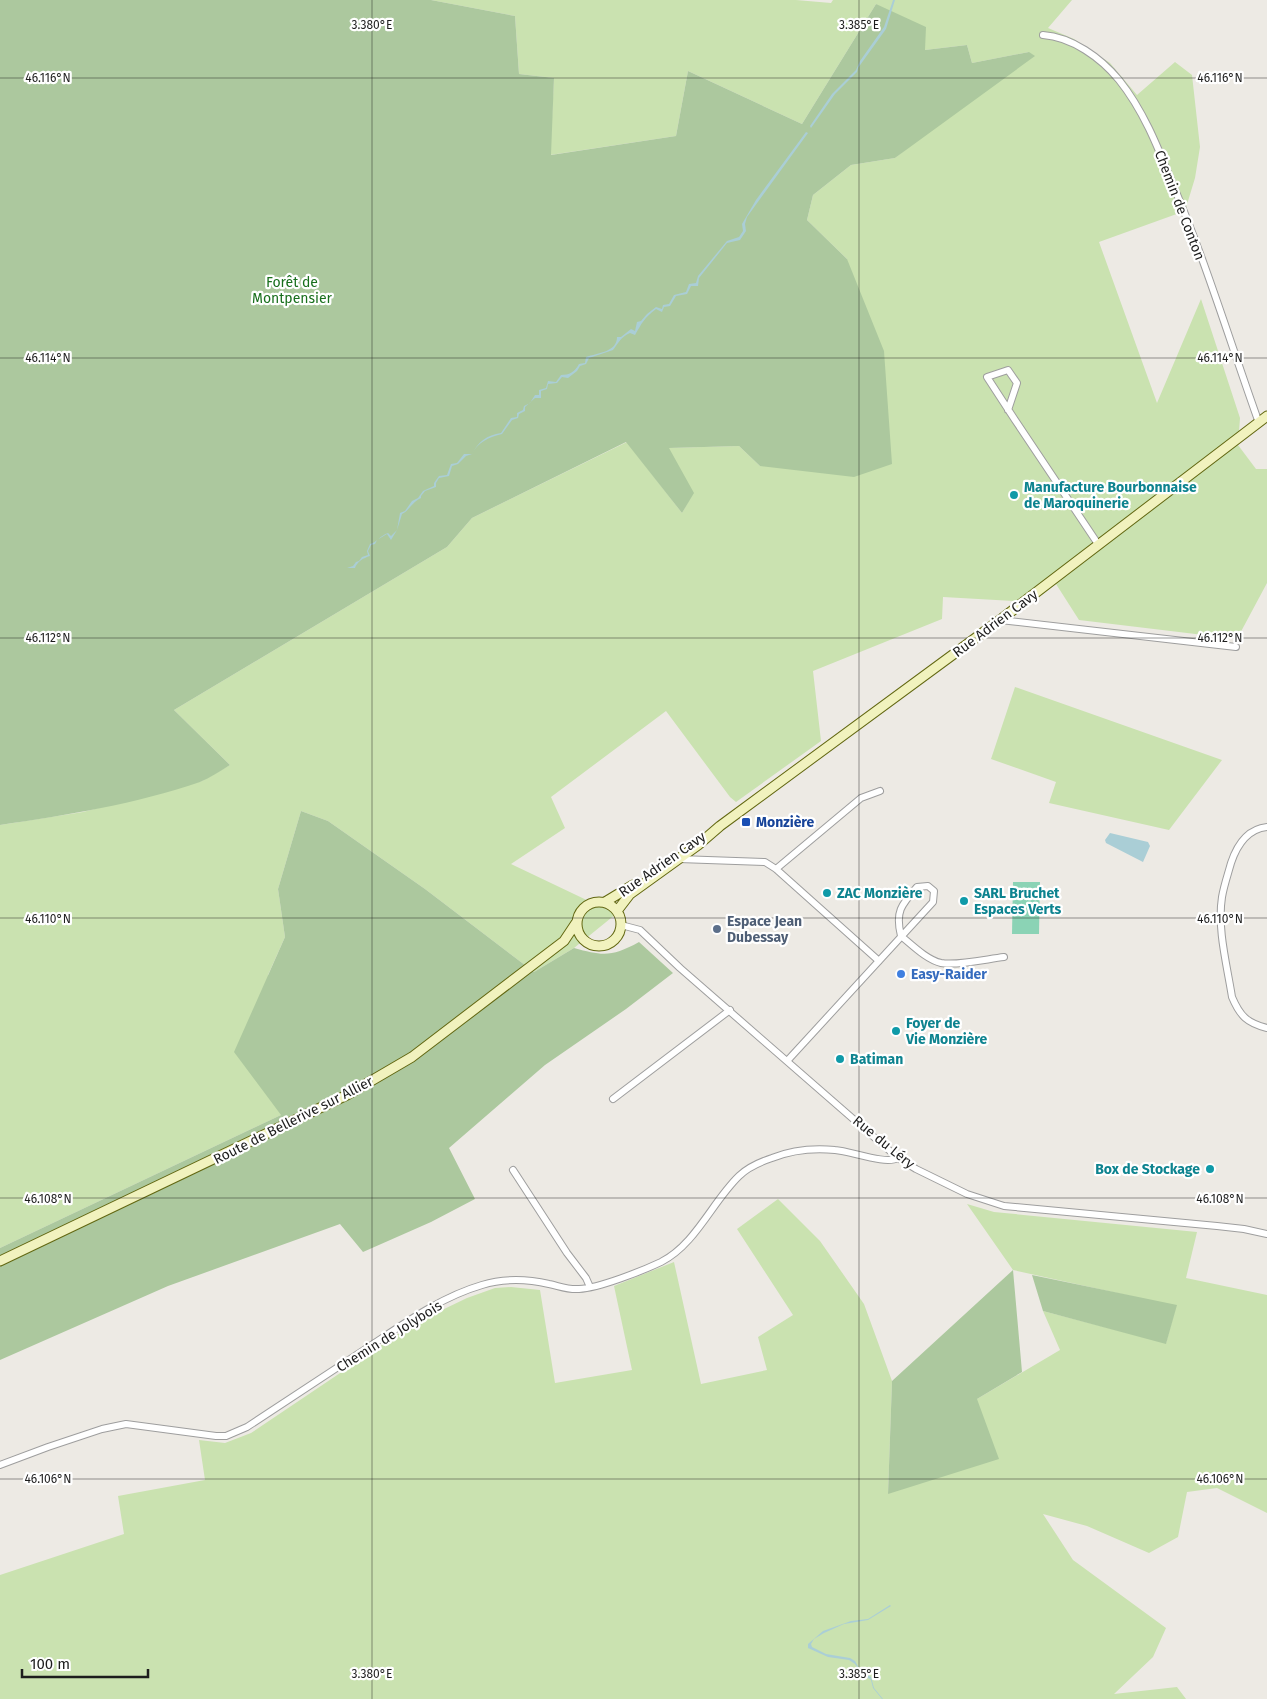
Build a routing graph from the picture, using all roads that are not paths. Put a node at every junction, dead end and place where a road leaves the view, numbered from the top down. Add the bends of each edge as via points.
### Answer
1 (1042, 36) dead end
2 (1008, 410) junction
3 (1267, 416) edge
4 (1259, 423) junction
5 (1098, 544) junction
6 (1000, 620) junction
7 (1236, 647) dead end
8 (880, 792) dead end
9 (720, 826) junction
10 (1267, 827) edge
11 (698, 845) junction
12 (679, 859) junction
13 (706, 859) junction
14 (776, 869) junction
15 (605, 902) junction
16 (617, 911) junction
17 (576, 923) junction
18 (622, 925) junction
19 (901, 936) junction
20 (582, 938) junction
21 (564, 941) junction
22 (1004, 957) dead end
23 (878, 961) junction
24 (730, 1010) junction
25 (1267, 1028) edge
26 (788, 1060) junction
27 (613, 1099) dead end
28 (898, 1158) junction
29 (512, 1170) dead end
30 (1267, 1234) edge
31 (0, 1262) edge
32 (590, 1287) junction
33 (0, 1465) edge

1 - 4 street, Chemin de Conton via 1056,36 1102,62 1138,108 1185,211
2 - 2 street via 987,378 1008,370 1017,383
2 - 5 street
3 - 4 main road, Rue Adrien Cavy
4 - 5 main road, Rue Adrien Cavy
5 - 6 main road, Rue Adrien Cavy
6 - 7 street
6 - 9 main road, Rue Adrien Cavy
8 - 14 street via 861,798
9 - 11 main road, Rue Adrien Cavy
9 - 15 main road, Rue Adrien Cavy
10 - 25 street via 1247,835 1236,849 1224,887 1221,913 1236,1008 1246,1020
11 - 12 main road, Rue Adrien Cavy
11 - 13 street
12 - 13 street
12 - 16 main road, Rue Adrien Cavy via 630,894
13 - 14 street via 765,862
14 - 23 street
15 - 16 main road
15 - 17 main road via 587,905
16 - 18 main road
17 - 20 main road
17 - 21 main road, Route de Bellerive sur Allier
18 - 20 main road via 620,933 610,944 595,946
18 - 24 street, Rue du Léry via 640,930
19 - 19 street via 933,902 934,891 928,886 917,887 903,902 897,921
19 - 22 street via 940,963
19 - 23 street
20 - 21 main road, Route de Bellerive sur Allier
21 - 31 main road, Route de Bellerive sur Allier via 412,1057 347,1095
23 - 26 street
24 - 26 street, Rue du Léry
24 - 27 street
26 - 28 street, Rue du Léry
28 - 30 street, Rue du Léry via 966,1194 1004,1206 1217,1226
28 - 32 street, Chemin de Jolybois via 819,1149 755,1164 739,1176 670,1257
29 - 32 street
32 - 33 street, Chemin de Jolybois via 567,1289 512,1279 482,1285 453,1296 419,1314 247,1427 226,1436 126,1424

